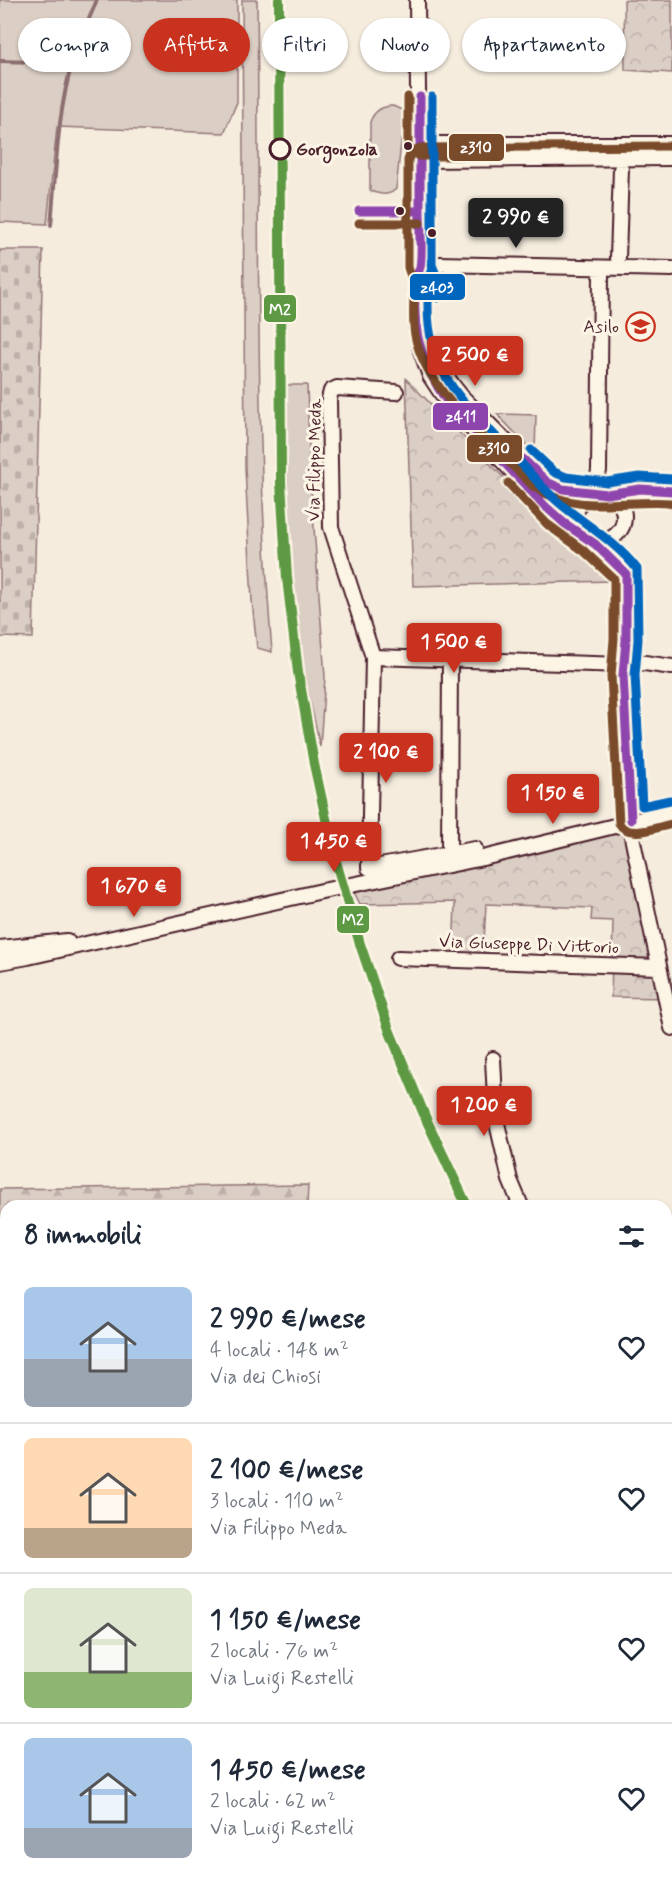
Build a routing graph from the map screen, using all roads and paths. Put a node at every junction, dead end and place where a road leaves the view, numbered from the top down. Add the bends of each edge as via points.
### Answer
1 (417, 0) edge
2 (420, 144) junction
3 (672, 144) edge
4 (672, 158) edge
5 (420, 160) junction
6 (621, 169) dead end
7 (618, 258) dead end
8 (420, 267) junction
9 (672, 268) edge
10 (601, 275) dead end
11 (396, 392) dead end
12 (600, 488) junction
13 (672, 491) edge
14 (587, 537) junction
15 (372, 657) junction
16 (450, 658) junction
17 (623, 662) junction
18 (672, 667) edge
19 (672, 812) edge
20 (631, 820) junction
21 (475, 849) dead end
22 (449, 855) junction
23 (111, 938) junction
24 (0, 948) edge
25 (398, 958) dead end
26 (0, 962) edge
27 (658, 967) junction
28 (668, 989) edge
29 (672, 1028) edge
30 (494, 1059) dead end
31 (518, 1200) edge

1 - 2 street
2 - 3 street
2 - 5 street
4 - 5 street
5 - 8 street
6 - 7 street
8 - 9 street via 439,264
8 - 12 street via 425,279 429,341 453,386 542,478 554,486 574,490
8 - 14 street via 416,278 417,334 423,360 435,384 448,403 545,506
10 - 12 street
11 - 15 street, Via Filippo Meda via 337,388 331,391 329,399 330,527
12 - 13 street
12 - 14 street via 578,508 578,526
12 - 14 street via 620,504 624,515 622,527 606,541
14 - 17 street via 625,573
15 - 16 street
15 - 22 street, Via Filippo Meda via 369,867
16 - 17 street
16 - 22 street
17 - 18 street
17 - 20 street
19 - 20 street
20 - 23 street via 483,858
20 - 27 street
21 - 22 street
23 - 24 street
23 - 26 street
25 - 27 street, Via Giuseppe Di Vittorio
27 - 28 street
28 - 29 street
30 - 31 street via 496,1119

